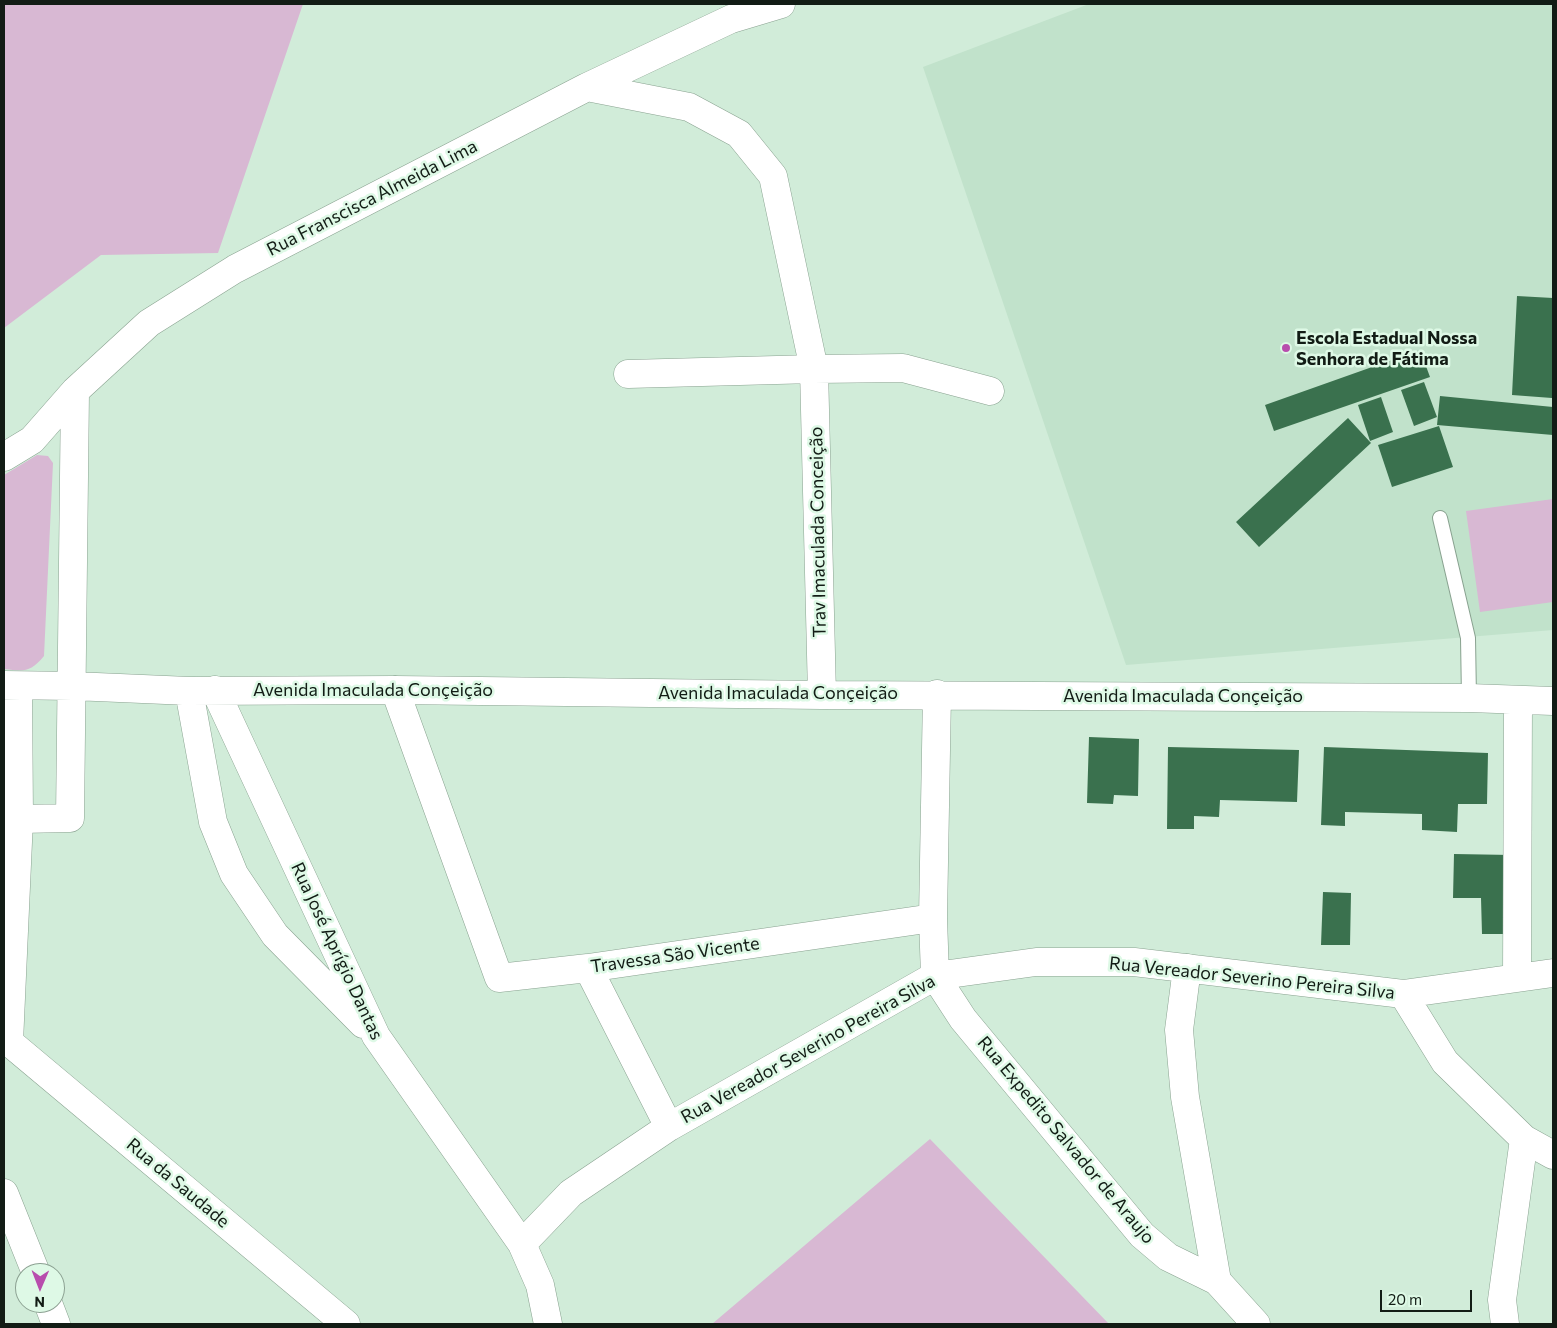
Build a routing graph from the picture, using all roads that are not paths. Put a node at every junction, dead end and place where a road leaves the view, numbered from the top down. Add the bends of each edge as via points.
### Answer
1 (781, 4) edge
2 (587, 87) junction
3 (814, 369) junction
4 (628, 374) dead end
5 (75, 391) junction
6 (990, 391) dead end
7 (4, 457) edge
8 (1440, 518) dead end
9 (11, 686) edge
10 (72, 686) junction
11 (202, 690) junction
12 (395, 690) junction
13 (937, 694) junction
14 (822, 695) junction
15 (1469, 698) junction
16 (1553, 700) edge
17 (1518, 701) junction
18 (19, 819) junction
19 (933, 918) junction
20 (588, 968) junction
21 (1187, 968) junction
22 (1553, 973) edge
23 (935, 976) junction
24 (1517, 978) junction
25 (1403, 994) junction
26 (376, 1036) junction
27 (6, 1041) edge
28 (669, 1126) junction
29 (1524, 1139) junction
30 (1553, 1155) edge
31 (4, 1193) edge
32 (522, 1244) junction
33 (32, 1263) edge
34 (1217, 1281) junction
35 (346, 1324) edge
36 (548, 1324) edge
37 (1256, 1324) edge
38 (1505, 1324) edge

1 - 2 street, Rua Franscisca Almeida Lima via 731,19
2 - 3 street, Trav Imaculada Conceição via 689,107 739,134 772,176
2 - 5 street, Rua Franscisca Almeida Lima via 235,269 149,323
3 - 4 street
3 - 6 street via 903,368
3 - 14 street, Trav Imaculada Conceição
5 - 7 street, Rua Franscisca Almeida Lima via 32,440
5 - 10 street
8 - 15 lane via 1468,638
9 - 10 street, Avenida Imaculada Conçeição
9 - 18 street
10 - 11 street, Avenida Imaculada Conçeição
10 - 18 street via 70,818
11 - 12 street, Avenida Imaculada Conçeição
11 - 26 street, Rua José Aprígio Dantas
11 - 26 street via 213,822 234,874 275,935
12 - 14 street, Avenida Imaculada Conçeição
12 - 20 street, Travessa São Vicente via 499,978
13 - 14 street, Avenida Imaculada Conçeição
13 - 15 street, Avenida Imaculada Conçeição
13 - 19 street
15 - 17 street, Avenida Imaculada Conçeição
16 - 17 street, Avenida Imaculada Conçeição
17 - 24 street
18 - 27 street
19 - 20 street, Travessa São Vicente
19 - 23 street
20 - 28 street
21 - 23 street, Rua Vereador Severino Pereira Silva via 1134,962 1036,962
21 - 25 street, Rua Vereador Severino Pereira Silva
21 - 34 street via 1179,1030 1184,1097
22 - 24 street, Rua Vereador Severino Pereira Silva
23 - 28 street, Rua Vereador Severino Pereira Silva
23 - 34 street, Rua Expedito Salvador de Araujo via 964,1019 1142,1235 1168,1257
24 - 25 street, Rua Vereador Severino Pereira Silva
25 - 29 street via 1445,1062
26 - 32 street, Rua José Aprígio Dantas
27 - 35 street, Rua da Saudade
28 - 32 street, Rua Vereador Severino Pereira Silva via 572,1193
29 - 30 street
29 - 38 street via 1502,1300
31 - 33 street
32 - 36 street via 540,1285
34 - 37 street, Rua Expedito Salvador de Araujo

